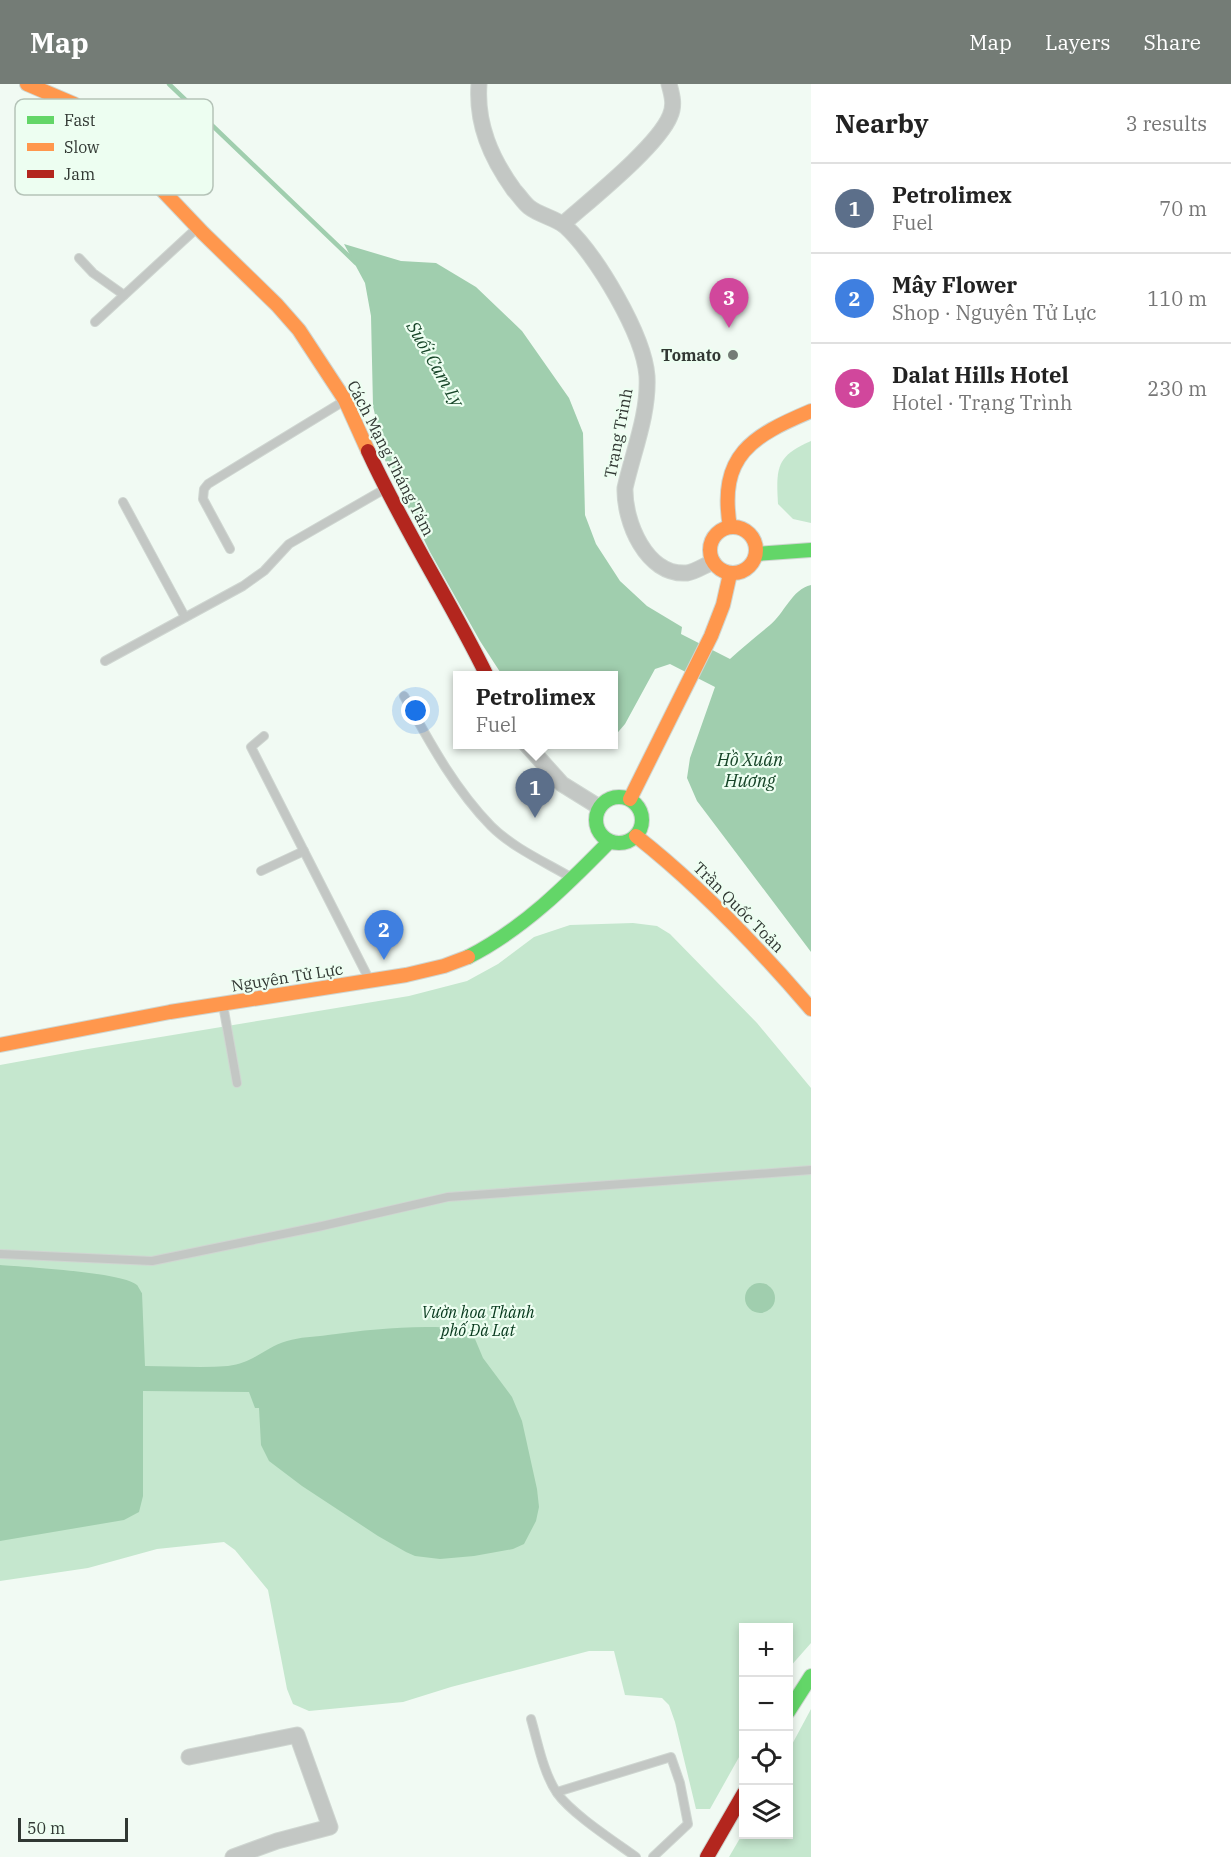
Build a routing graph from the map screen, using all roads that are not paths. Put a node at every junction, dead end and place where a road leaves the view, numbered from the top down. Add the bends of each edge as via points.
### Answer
1 (27, 84) edge
2 (479, 84) edge
3 (669, 84) edge
4 (62, 99) edge
5 (167, 195) edge
6 (563, 224) junction
7 (198, 227) junction
8 (79, 258) dead end
9 (124, 295) junction
10 (95, 322) dead end
11 (345, 400) junction
12 (811, 411) edge
13 (385, 489) junction
14 (123, 502) dead end
15 (730, 527) junction
16 (230, 549) dead end
17 (811, 550) edge
18 (756, 554) junction
19 (712, 562) junction
20 (730, 574) junction
21 (185, 617) junction
22 (105, 661) dead end
23 (485, 671) edge
24 (404, 696) dead end
25 (264, 736) dead end
26 (530, 749) edge
27 (630, 799) junction
28 (599, 807) junction
29 (636, 837) junction
30 (609, 842) junction
31 (304, 851) junction
32 (261, 871) dead end
33 (573, 879) junction
34 (370, 981) junction
35 (223, 1004) junction
36 (811, 1009) edge
37 (0, 1045) edge
38 (237, 1083) dead end
39 (811, 1170) edge
40 (0, 1254) edge
41 (811, 1676) edge
42 (793, 1705) edge
43 (531, 1719) dead end
44 (189, 1757) dead end
45 (557, 1792) junction
46 (739, 1802) edge
47 (233, 1857) edge
48 (636, 1857) edge
49 (653, 1857) edge
50 (707, 1857) edge

1 - 4 main road, Cách Mạng Tháng Tám
2 - 6 street, Trạng Trình via 480,121 493,157 526,205
3 - 6 street via 673,108 665,127
5 - 7 main road, Cách Mạng Tháng Tám
6 - 19 street, Trạng Trình via 589,253 621,303 644,358 644,411 625,488 628,517 647,555 658,566 687,573
7 - 9 lane
7 - 11 main road, Cách Mạng Tháng Tám via 299,330
8 - 9 lane
9 - 10 lane
11 - 13 main road, Cách Mạng Tháng Tám
11 - 16 lane via 204,489 203,499
12 - 15 main road via 767,431 739,457 727,491
13 - 21 lane via 289,544 264,571 243,586
13 - 23 main road, Cách Mạng Tháng Tám
14 - 21 lane
15 - 18 main road via 750,534
15 - 19 main road via 714,537 710,549
17 - 18 main road
18 - 20 main road via 750,567
19 - 20 main road
20 - 27 main road via 711,636
21 - 22 lane
24 - 33 lane via 462,793 492,827
25 - 31 lane via 251,747
26 - 28 street via 562,784
27 - 28 main road via 615,797
27 - 29 main road via 642,816
28 - 30 main road via 596,826
29 - 30 main road via 623,843
29 - 36 main road, Trần Quốc Toản via 726,913
30 - 33 main road, Nguyên Tử Lực
31 - 32 lane
31 - 34 lane
33 - 34 main road, Nguyên Tử Lực via 496,941 470,956 443,967
34 - 35 main road, Nguyên Tử Lực
35 - 37 main road, Nguyên Tử Lực via 146,1015
35 - 38 lane
39 - 40 lane via 448,1197 152,1261
41 - 42 main road
43 - 45 lane via 547,1773
44 - 47 street via 297,1735 330,1827
45 - 48 lane via 568,1805
45 - 49 lane via 671,1757 687,1824
46 - 50 main road

